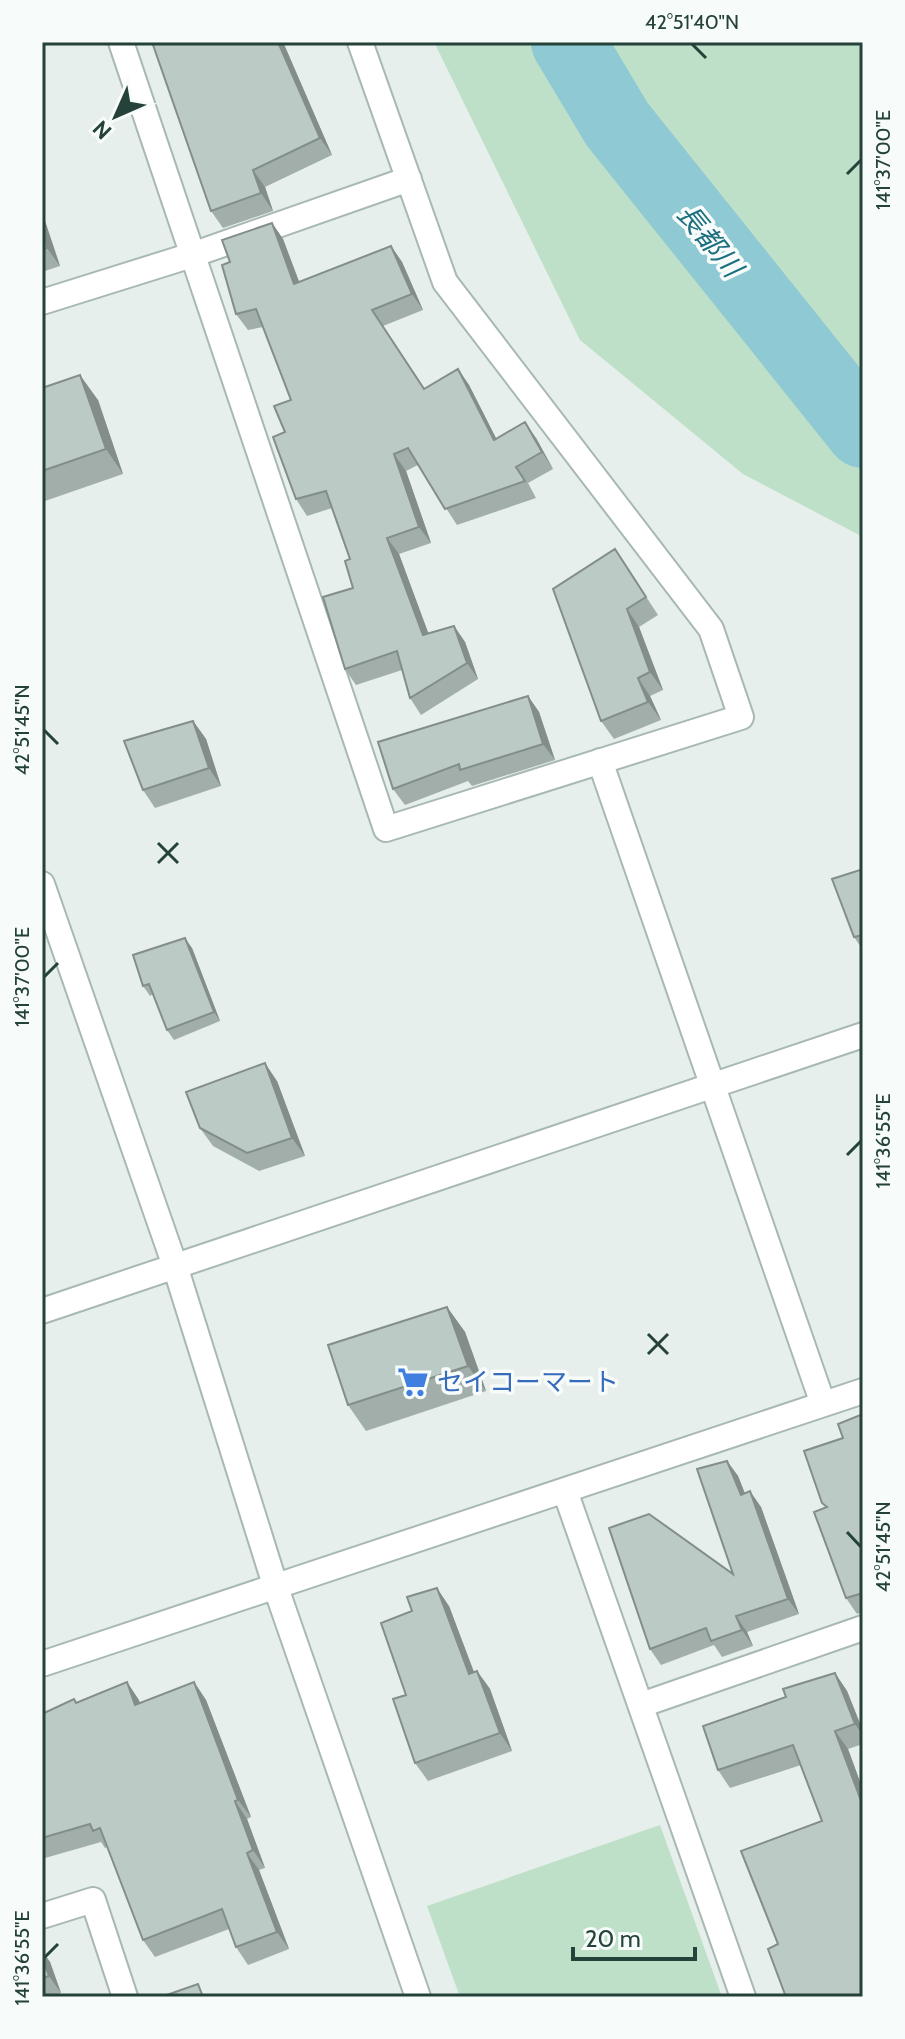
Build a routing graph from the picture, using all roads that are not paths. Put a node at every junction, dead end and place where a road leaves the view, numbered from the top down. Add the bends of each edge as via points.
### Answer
1 (121, 42) edge
2 (360, 42) edge
3 (409, 179) junction
4 (192, 255) junction
5 (42, 302) edge
6 (600, 761) junction
7 (42, 884) edge
8 (863, 1035) edge
9 (713, 1085) junction
10 (175, 1266) junction
11 (42, 1311) edge
12 (863, 1391) edge
13 (823, 1404) junction
14 (565, 1491) junction
15 (276, 1588) junction
16 (863, 1628) edge
17 (42, 1664) edge
18 (641, 1705) junction
19 (42, 1916) edge
20 (125, 1997) edge
21 (418, 1997) edge
22 (743, 1997) edge

1 - 4 street
2 - 3 street
3 - 4 street
3 - 6 street via 445,282 711,629 741,717
4 - 5 street
4 - 6 street via 386,829
6 - 9 street
7 - 10 street
8 - 9 street
9 - 10 street
9 - 13 street
10 - 11 street
10 - 15 street
12 - 13 street
13 - 14 street
14 - 15 street
14 - 18 street
15 - 17 street
15 - 21 street
16 - 18 street
18 - 22 street
19 - 20 street via 93,1900

